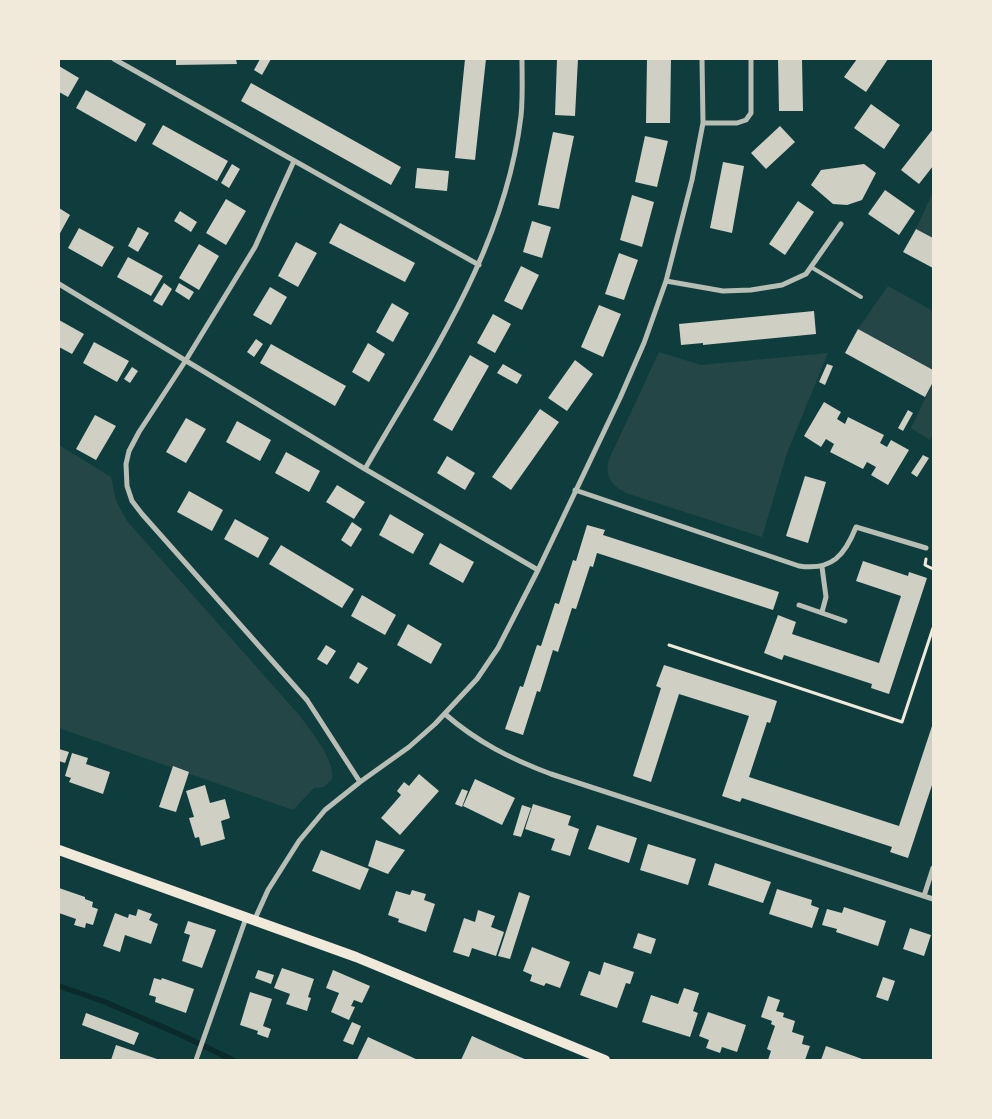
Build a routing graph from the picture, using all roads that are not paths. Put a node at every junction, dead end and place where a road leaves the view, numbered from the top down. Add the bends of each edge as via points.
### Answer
1 (114, 59) edge
2 (522, 59) edge
3 (702, 59) edge
4 (751, 59) edge
5 (703, 123) junction
6 (294, 161) junction
7 (842, 224) dead end
8 (479, 265) junction
9 (811, 267) junction
10 (666, 281) junction
11 (59, 284) edge
12 (861, 297) dead end
13 (186, 360) junction
14 (364, 469) junction
15 (575, 490) junction
16 (926, 548) dead end
17 (822, 567) junction
18 (538, 570) junction
19 (799, 605) dead end
20 (822, 612) junction
21 (846, 621) dead end
22 (445, 714) junction
23 (360, 782) junction
24 (59, 850) edge
25 (933, 868) edge
26 (924, 896) junction
27 (933, 899) edge
28 (250, 920) junction
29 (196, 1059) edge
30 (605, 1060) edge

1 - 6 street
2 - 8 street via 521,115 511,173 498,218
3 - 5 street
4 - 5 street via 751,113 746,120
5 - 10 street
6 - 8 street
6 - 13 street via 255,247
7 - 9 street
8 - 14 street via 460,304
9 - 10 street via 806,274 782,285 751,290 722,290
9 - 12 lane
10 - 15 street via 644,343
11 - 13 street
13 - 14 street
13 - 23 street via 129,451 126,486 132,501 307,700
14 - 18 street
15 - 17 street via 800,566
15 - 18 street
16 - 17 street via 856,527 850,543 832,563
17 - 20 street via 826,597
18 - 22 street via 498,648 477,679
19 - 20 street
20 - 21 street
22 - 23 street
22 - 26 street via 474,737 522,763
23 - 28 street via 326,810 300,841
24 - 28 main road
25 - 26 street
26 - 27 street
28 - 29 street via 235,951
28 - 30 main road via 356,957

